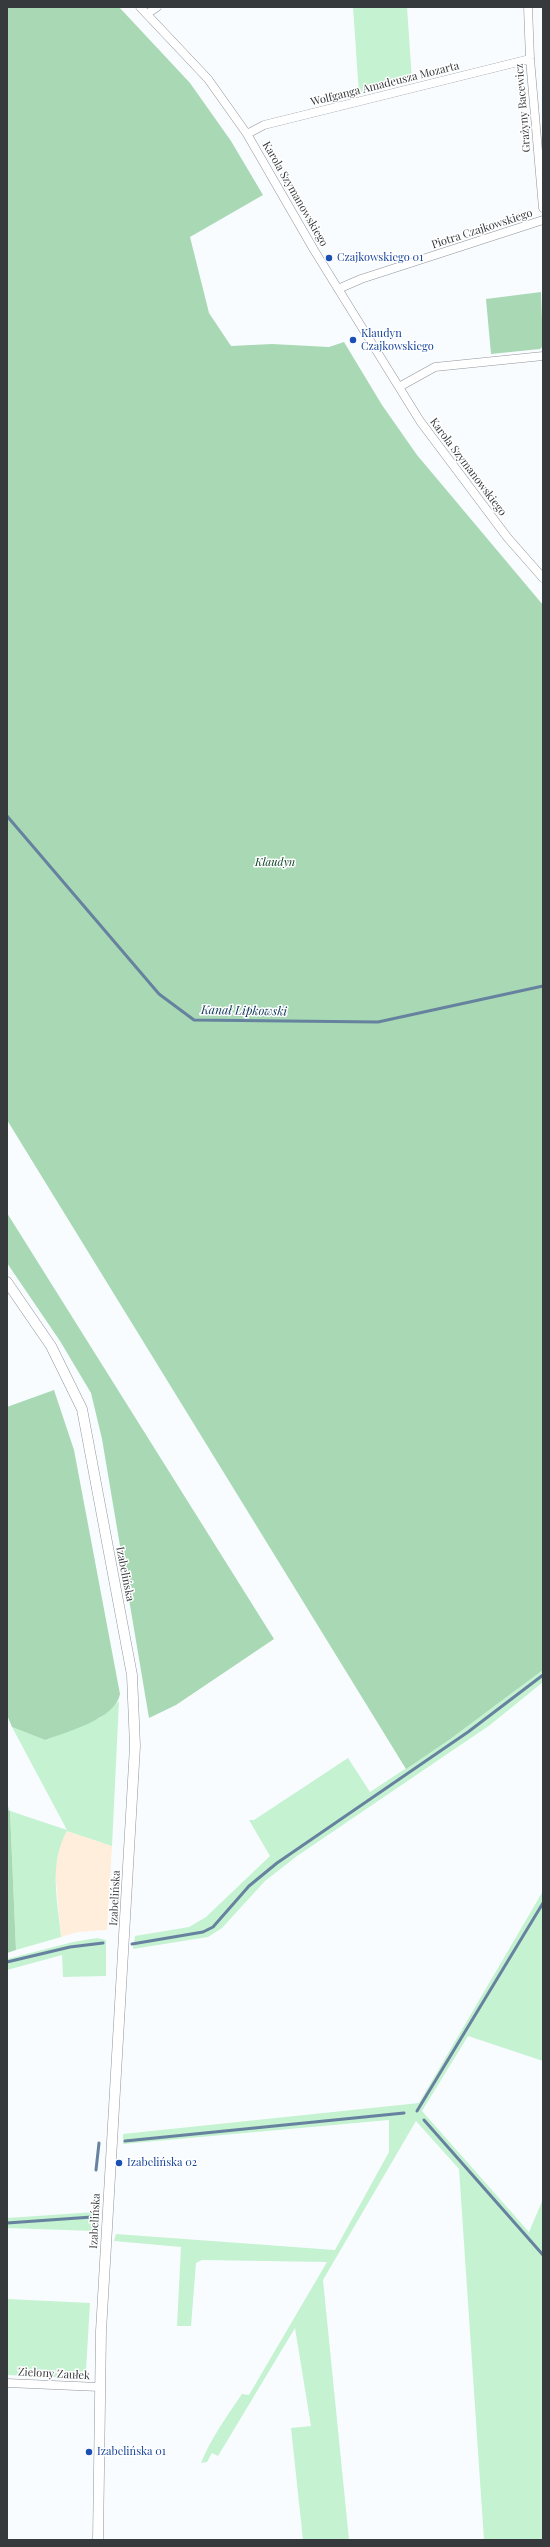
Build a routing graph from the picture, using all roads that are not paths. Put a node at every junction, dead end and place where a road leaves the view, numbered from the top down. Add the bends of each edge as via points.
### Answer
1 (140, 7) edge
2 (157, 7) edge
3 (528, 7) edge
4 (147, 14) junction
5 (530, 60) junction
6 (247, 134) junction
7 (543, 208) edge
8 (543, 220) edge
9 (338, 289) junction
10 (543, 356) edge
11 (399, 387) junction
12 (543, 578) edge
13 (7, 1282) edge
14 (7, 2383) edge
15 (99, 2387) junction
16 (98, 2540) edge

1 - 4 street, Karola Szymanowskiego
2 - 4 street
3 - 5 street, Grażyny Bacewicz
4 - 6 street, Karola Szymanowskiego via 208,79
5 - 6 street, Wolfganga Amadeusza Mozarta via 264,125
5 - 7 street, Grażyny Bacewicz
6 - 9 street, Karola Szymanowskiego
8 - 9 street, Piotra Czajkowskiego via 361,279
9 - 11 street, Karola Szymanowskiego
10 - 11 street via 435,367
11 - 12 street, Karola Szymanowskiego via 469,489
13 - 15 street, Izabelińska via 51,1346 82,1409 132,1675 136,1714
14 - 15 street, Zielony Zaułek
15 - 16 street, Izabelińska

